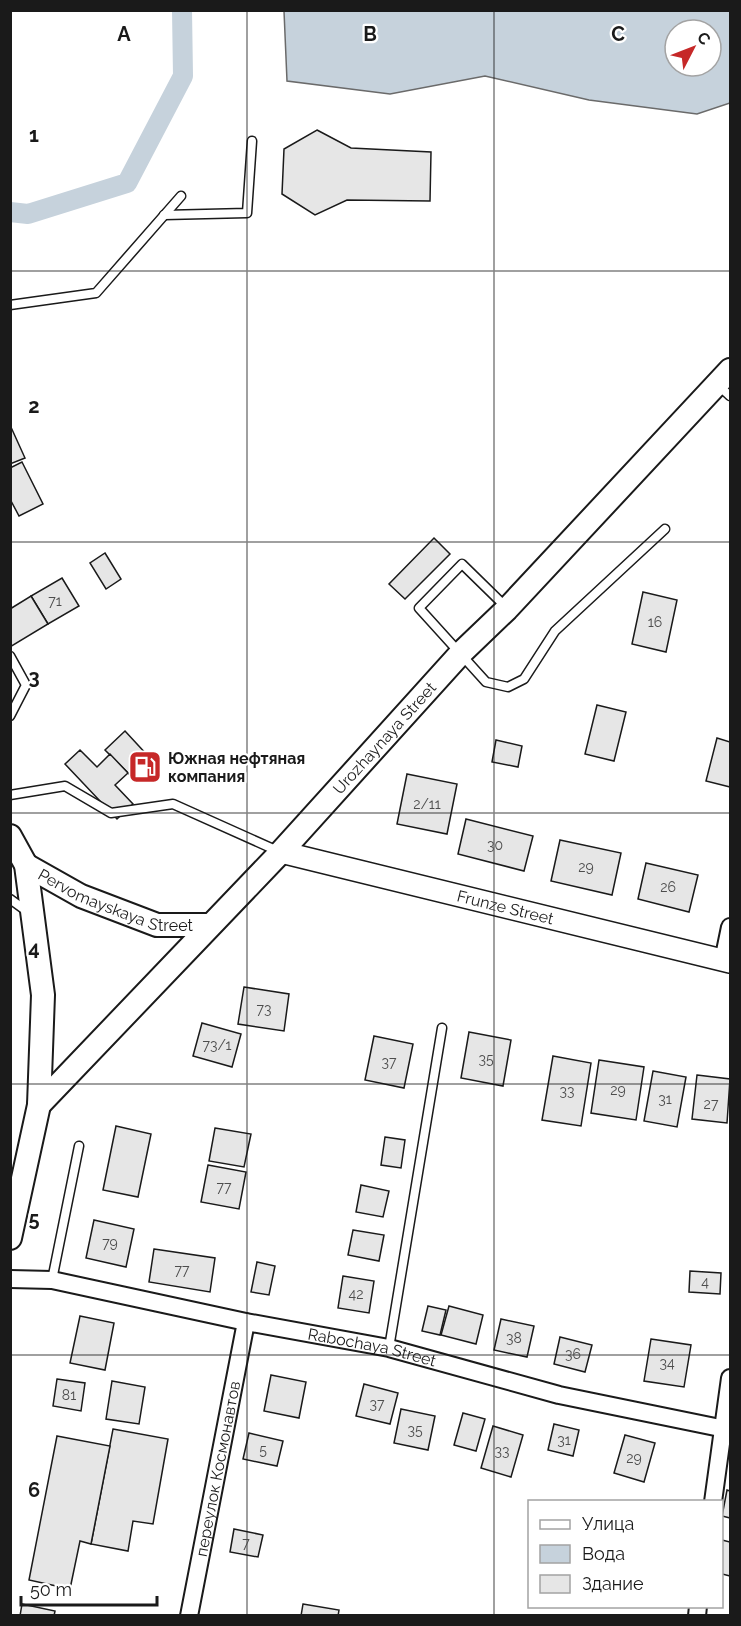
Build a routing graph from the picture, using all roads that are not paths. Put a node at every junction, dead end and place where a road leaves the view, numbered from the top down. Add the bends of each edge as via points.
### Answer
1 (252, 141) dead end
2 (181, 196) dead end
3 (164, 215) junction
4 (10, 305) edge
5 (726, 383) edge
6 (665, 529) dead end
7 (507, 609) junction
8 (461, 653) junction
9 (10, 656) edge
10 (10, 716) edge
11 (10, 795) edge
12 (10, 836) edge
13 (281, 852) junction
14 (26, 865) junction
15 (10, 899) edge
16 (33, 916) junction
17 (209, 925) junction
18 (730, 927) edge
19 (727, 962) edge
20 (442, 1028) dead end
21 (39, 1105) junction
22 (79, 1146) dead end
23 (10, 1238) edge
24 (10, 1279) edge
25 (52, 1280) junction
26 (246, 1322) junction
27 (389, 1348) junction
28 (730, 1378) edge
29 (727, 1429) edge
30 (713, 1500) edge
31 (189, 1616) edge

1 - 3 lane via 247,213
2 - 3 lane
3 - 4 lane via 96,293
5 - 7 main road, Urozhaynaya Street
6 - 8 lane via 555,631 524,679 508,687 486,682
7 - 8 main road, Urozhaynaya Street
7 - 8 lane via 462,564 419,608
8 - 13 main road, Urozhaynaya Street
9 - 10 lane via 26,684
11 - 13 lane via 65,786 111,813 173,804
12 - 14 main road, Pervomayskaya Street
13 - 17 main road, Urozhaynaya Street
13 - 19 street, Frunze Street
14 - 16 main road, Pervomayskaya Street
14 - 17 main road, Pervomayskaya Street via 81,896 157,925
15 - 16 lane
16 - 21 main road, Pervomayskaya Street via 43,995
17 - 21 main road, Urozhaynaya Street
18 - 19 street
20 - 27 lane
21 - 23 main road, Pervomayskaya Street
22 - 25 lane
24 - 25 street, Rabochaya Street
25 - 26 street, Rabochaya Street
26 - 27 street, Rabochaya Street
26 - 31 street, переулок Космонавтов
27 - 29 street, Rabochaya Street via 559,1395
28 - 29 street
29 - 30 street

